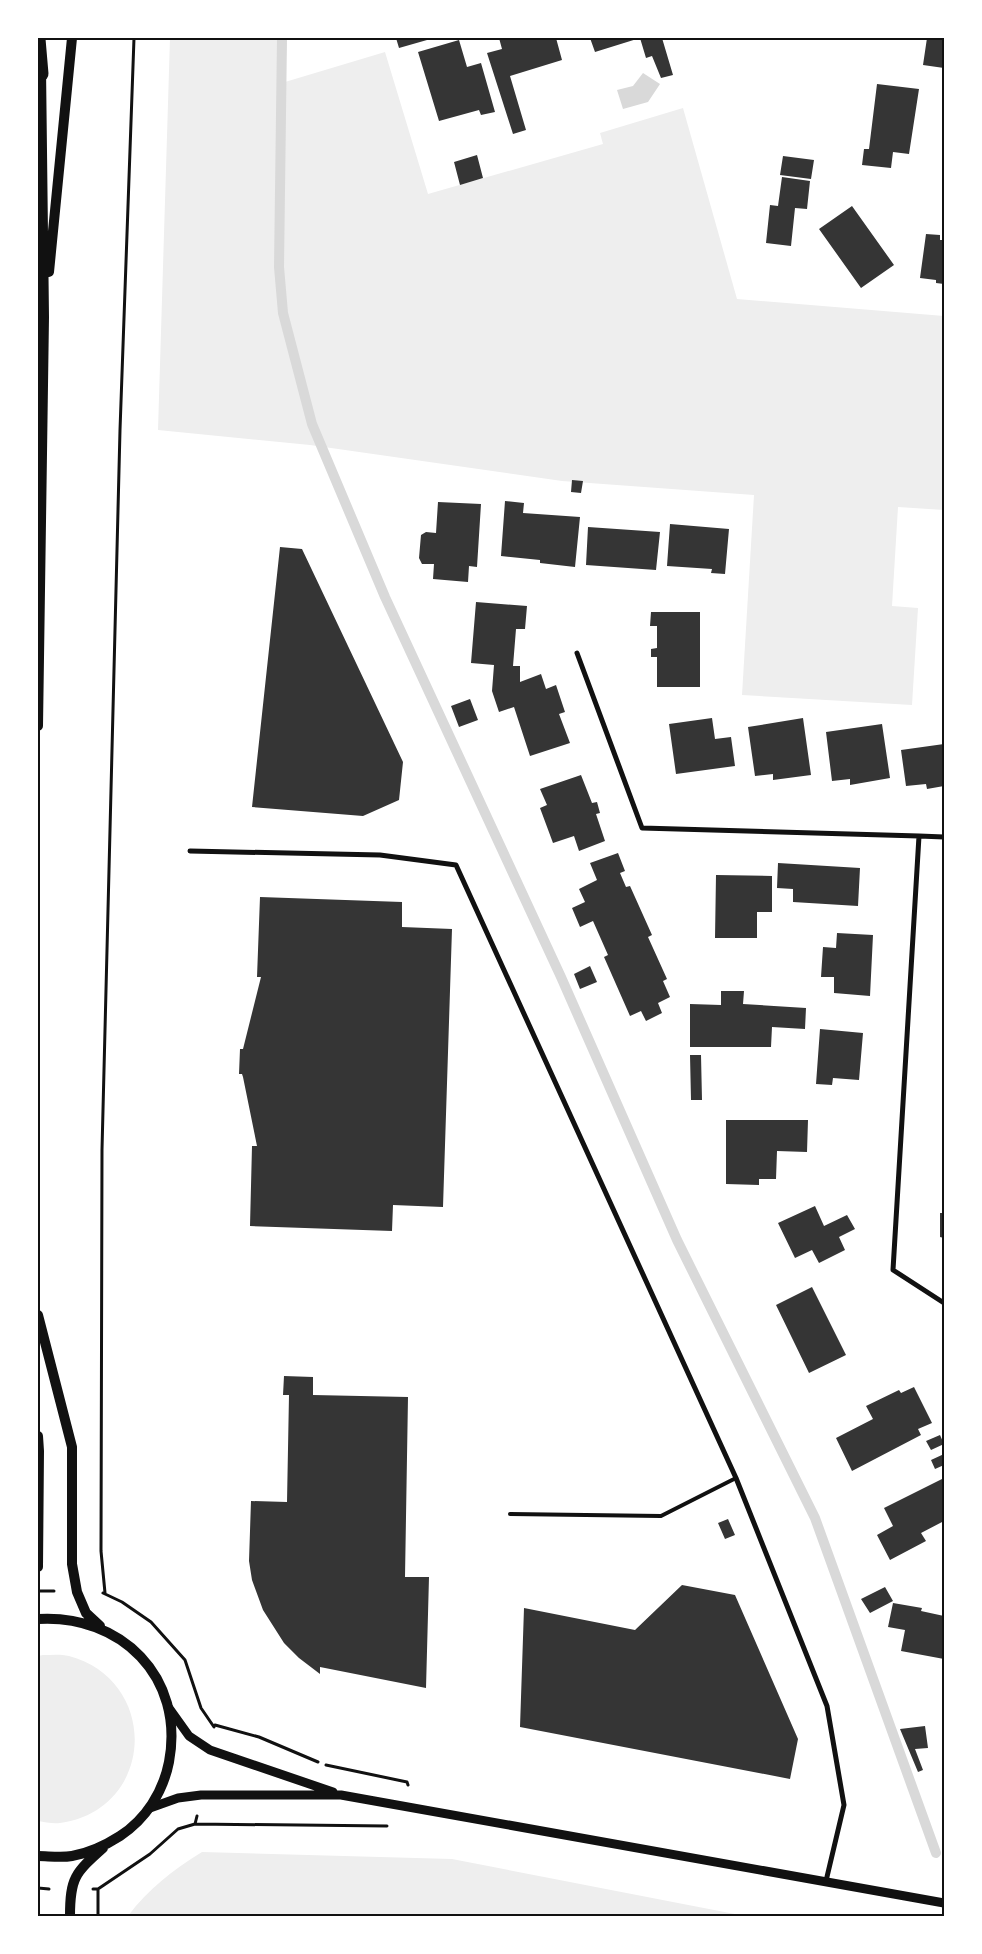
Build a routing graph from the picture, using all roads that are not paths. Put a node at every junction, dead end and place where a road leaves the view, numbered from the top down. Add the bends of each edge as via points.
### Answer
1 (41, 38) edge
2 (72, 38) edge
3 (38, 39) edge
4 (41, 74) junction
5 (44, 317) junction
6 (577, 653) dead end
7 (38, 726) edge
8 (919, 836) junction
9 (944, 837) edge
10 (190, 851) dead end
11 (944, 1303) edge
12 (38, 1315) edge
13 (38, 1436) edge
14 (736, 1478) junction
15 (510, 1514) dead end
16 (38, 1567) edge
17 (38, 1619) edge
18 (102, 1628) junction
19 (169, 1708) junction
20 (341, 1795) junction
21 (150, 1808) junction
22 (106, 1845) junction
23 (38, 1856) edge
24 (826, 1881) junction
25 (944, 1903) edge
26 (70, 1916) edge

1 - 4 main road
2 - 5 main road
3 - 4 highway
4 - 5 main road
5 - 7 main road
6 - 8 street via 642,828
8 - 9 street
8 - 11 street via 893,1270
10 - 14 street via 380,855 456,865
12 - 18 main road via 72,1447 72,1564 77,1592 86,1613
13 - 16 main road
14 - 15 lane via 662,1516
14 - 24 street via 827,1706 844,1805
17 - 18 main road via 80,1621
18 - 19 main road via 121,1639 142,1658 162,1688
19 - 20 street via 189,1736 210,1750
19 - 21 main road via 173,1743 166,1778
20 - 21 street via 201,1795 178,1798
20 - 24 street
21 - 22 main road via 130,1829
22 - 23 main road via 72,1856
22 - 26 main road via 80,1869 70,1889
24 - 25 street

